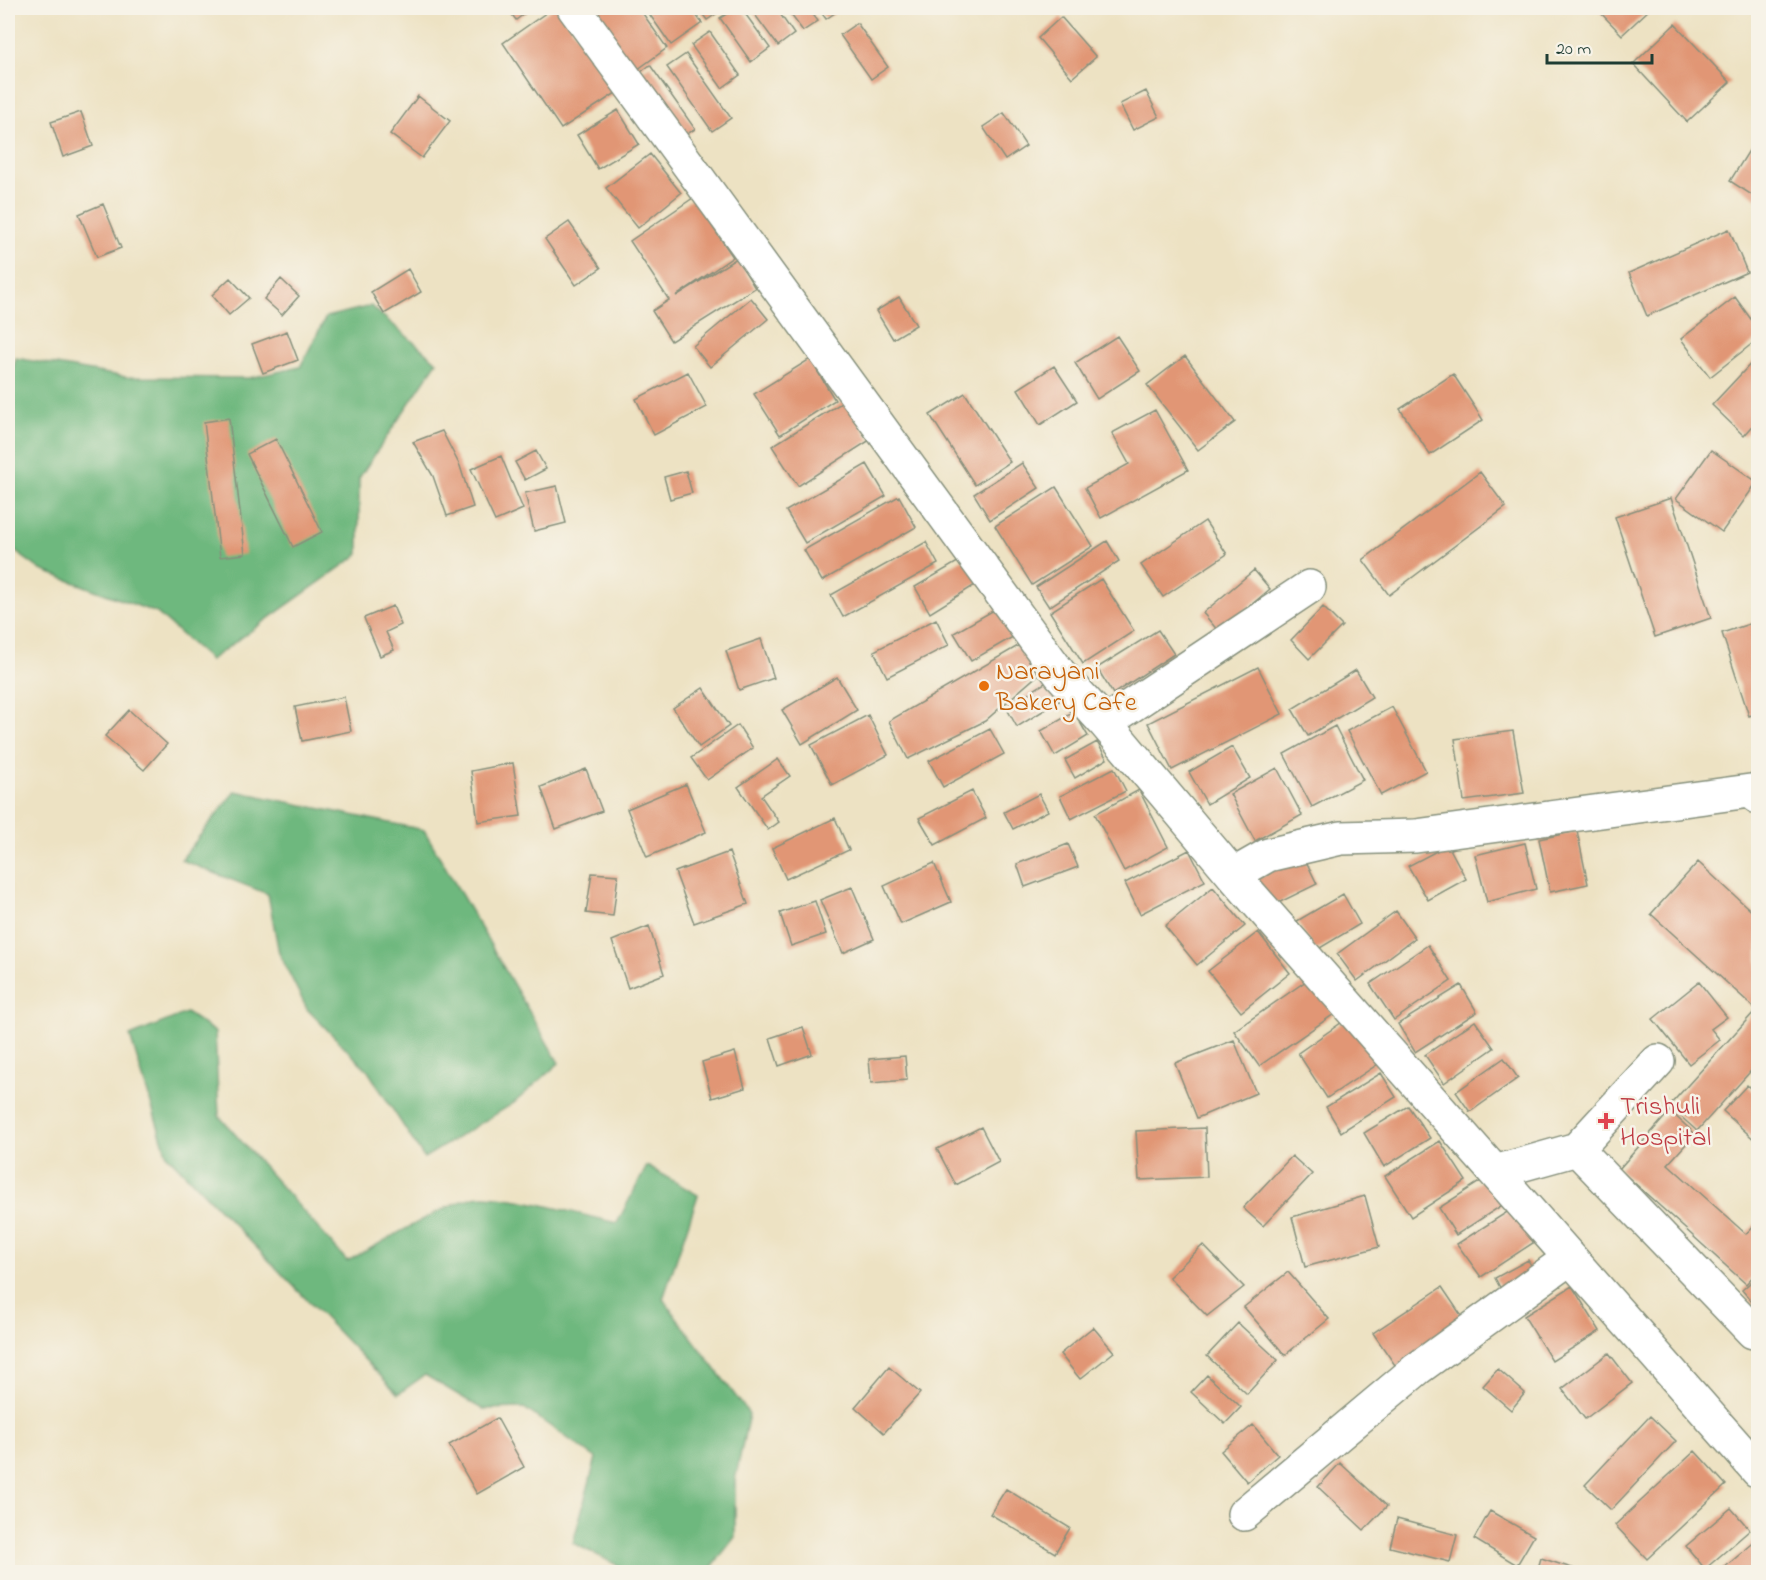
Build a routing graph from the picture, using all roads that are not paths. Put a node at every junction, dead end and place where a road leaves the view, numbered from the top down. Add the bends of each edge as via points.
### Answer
1 (574, 8) edge
2 (1309, 587) dead end
3 (1106, 723) junction
4 (1756, 789) edge
5 (1233, 875) junction
6 (1658, 1061) dead end
7 (1577, 1149) junction
8 (1495, 1172) junction
9 (1570, 1258) junction
10 (1753, 1332) dead end
11 (1758, 1471) edge
12 (1244, 1514) dead end

1 - 3 street via 1060,674
2 - 3 street
3 - 5 street
4 - 5 street via 1416,836 1341,838 1268,855
5 - 8 street
6 - 7 street
7 - 8 street
7 - 10 street
8 - 9 street
9 - 11 street
9 - 12 street via 1417,1369

